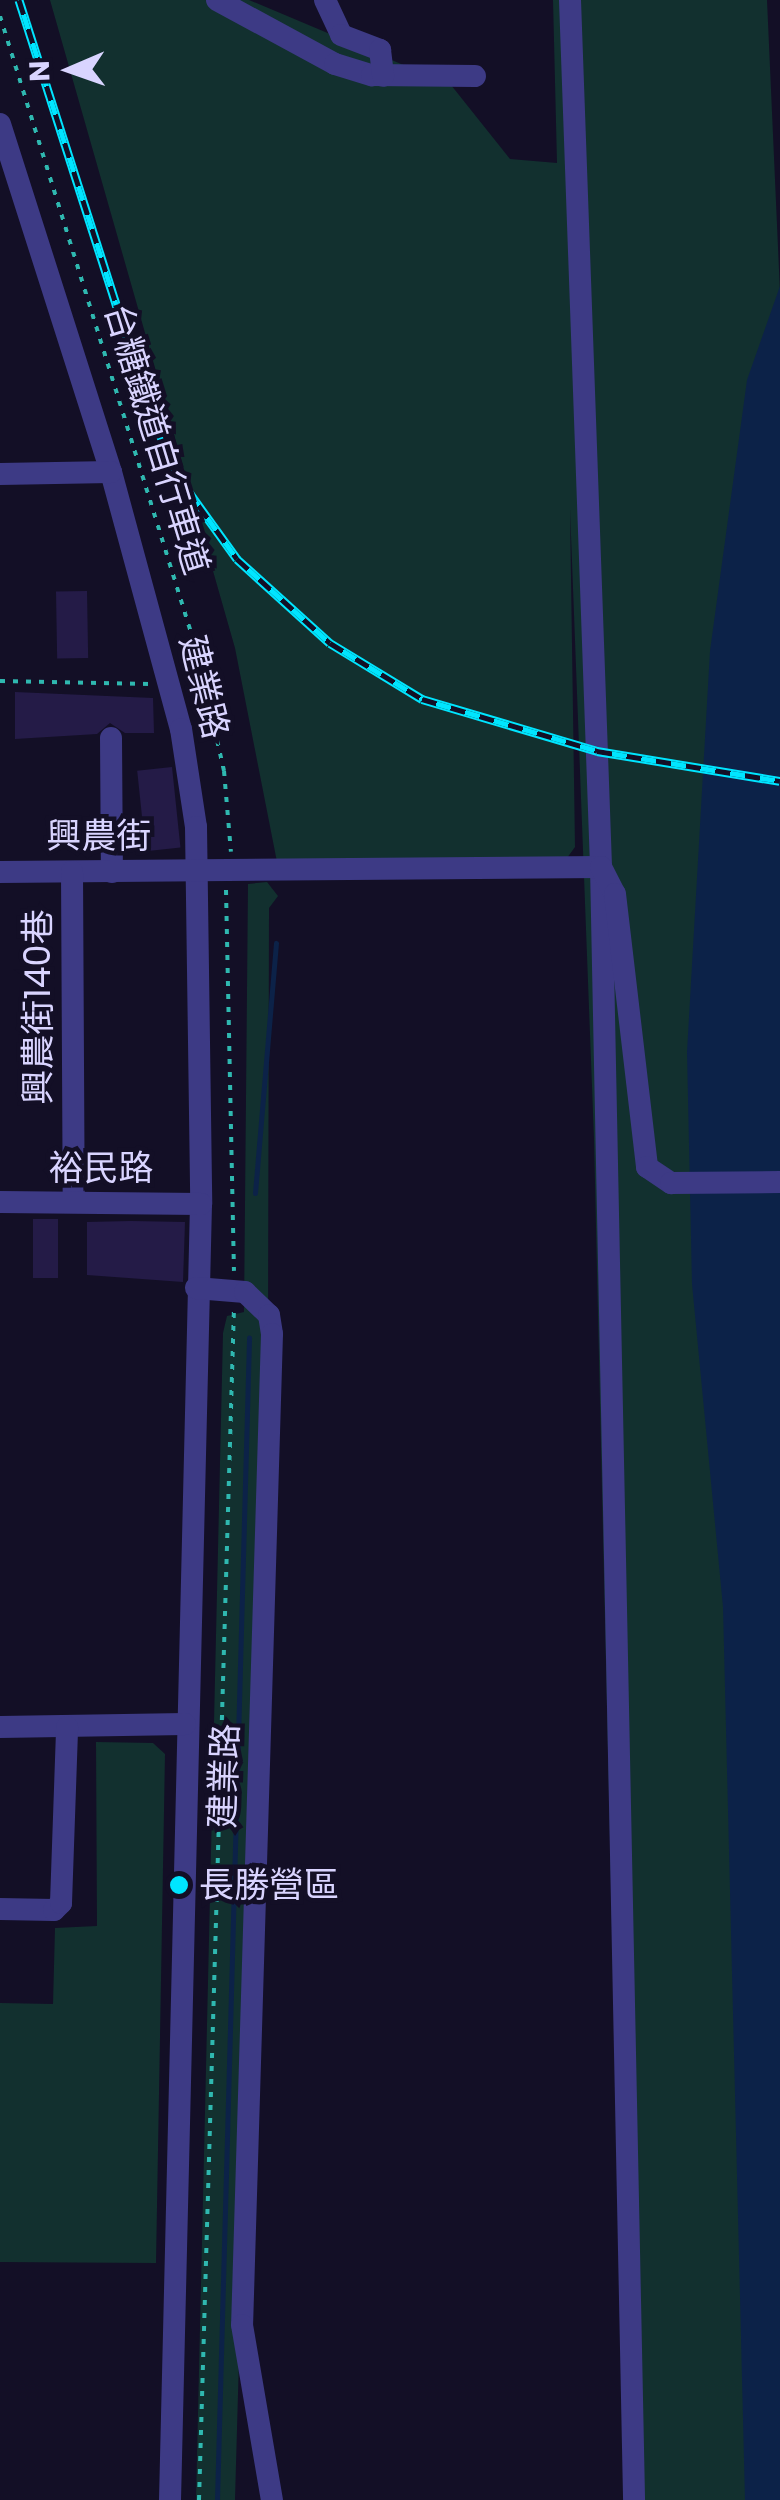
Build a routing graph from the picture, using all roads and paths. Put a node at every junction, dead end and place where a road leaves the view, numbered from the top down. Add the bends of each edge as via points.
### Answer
1 (217, 0) edge
2 (325, 0) edge
3 (570, 0) edge
4 (0, 16) edge
5 (383, 76) junction
6 (475, 76) dead end
7 (0, 124) edge
8 (111, 472) junction
9 (0, 474) edge
10 (0, 681) edge
11 (169, 684) junction
12 (111, 738) dead end
13 (601, 866) junction
14 (198, 870) junction
15 (0, 872) edge
16 (72, 872) junction
17 (112, 872) junction
18 (228, 876) junction
19 (780, 1182) edge
20 (0, 1202) edge
21 (74, 1202) junction
22 (201, 1204) junction
23 (196, 1288) junction
24 (234, 1289) junction
25 (185, 1724) junction
26 (0, 1727) edge
27 (67, 1727) junction
28 (0, 1909) edge
29 (170, 2500) edge
30 (200, 2500) edge
31 (272, 2500) edge
32 (634, 2500) edge

1 - 5 street via 335,64
2 - 5 street via 340,35 380,50
3 - 13 street
4 - 18 path, 台糖鐵道自行車道 via 201,668 224,770
5 - 6 street
7 - 8 street, 建業路
8 - 9 street
8 - 11 street, 建業路
10 - 11 path
11 - 14 street, 建業路
12 - 17 street
13 - 18 street, 興農街
13 - 19 street via 614,894 647,1168 662,1182
13 - 32 street
14 - 17 street, 興農街
14 - 18 street, 興農街
14 - 22 street, 建業路
15 - 16 street, 興農街
16 - 17 street, 興農街
16 - 21 street, 興農街140巷
18 - 24 path, 台糖鐵道自行車道
20 - 21 street, 裕民路
21 - 22 street, 裕民路
22 - 23 street, 建業路
23 - 24 street
23 - 25 street, 建業路
24 - 30 path, 台糖鐵道自行車道
24 - 31 street, 建業路 via 262,1305 272,1334 242,2337
25 - 27 street
25 - 29 street, 建業路
26 - 27 street
27 - 28 street via 61,1903 54,1910

